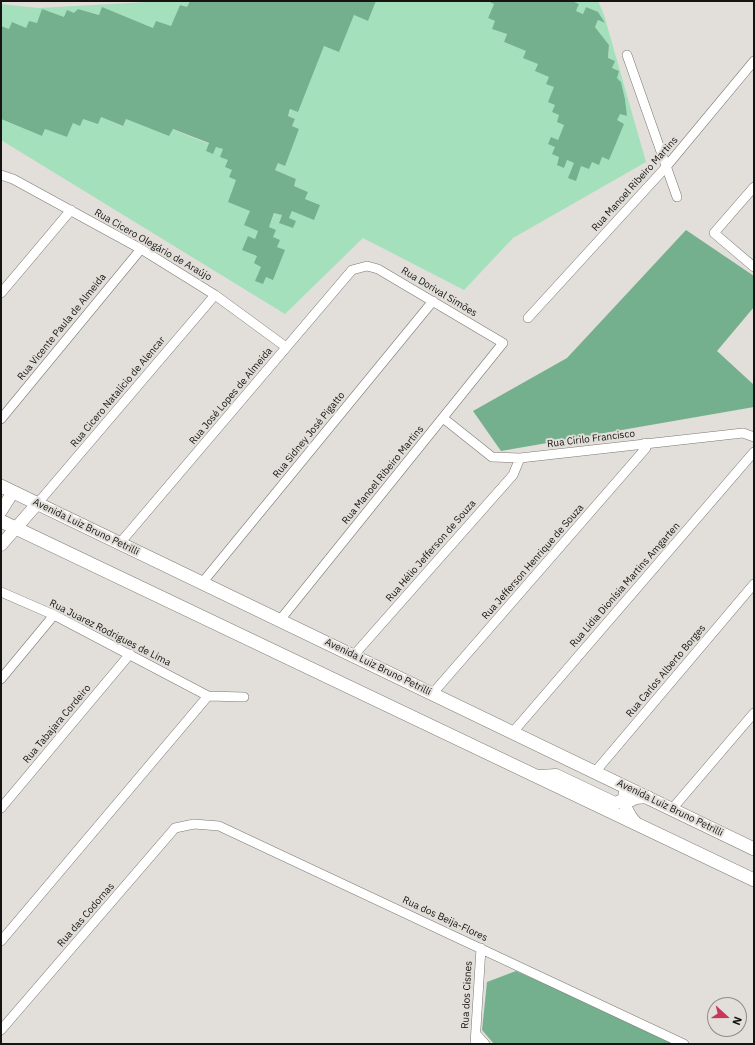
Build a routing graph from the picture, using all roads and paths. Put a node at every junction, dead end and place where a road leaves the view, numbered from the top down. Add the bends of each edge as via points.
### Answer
1 (627, 55) dead end
2 (754, 61) edge
3 (666, 167) junction
4 (1, 176) edge
5 (754, 187) edge
6 (678, 197) dead end
7 (71, 210) junction
8 (141, 249) junction
9 (362, 267) joint
10 (754, 267) edge
11 (1, 292) edge
12 (215, 295) junction
13 (433, 301) junction
14 (528, 318) dead end
15 (503, 343) joint
16 (286, 347) junction
17 (443, 418) junction
18 (1, 419) edge
19 (754, 437) edge
20 (645, 443) junction
21 (754, 452) edge
22 (520, 458) junction
23 (7, 489) edge
24 (37, 504) junction
25 (1, 511) edge
26 (1, 521) edge
27 (15, 527) junction
28 (120, 543) junction
29 (1, 545) edge
30 (202, 583) junction
31 (754, 584) edge
32 (1, 592) edge
33 (54, 615) junction
34 (280, 620) junction
35 (130, 654) junction
36 (354, 655) junction
37 (1, 679) edge
38 (433, 693) junction
39 (208, 696) junction
40 (244, 696) dead end
41 (754, 713) edge
42 (512, 732) junction
43 (595, 772) junction
44 (540, 776) junction
45 (626, 787) junction
46 (648, 797) junction
47 (1, 808) edge
48 (672, 809) junction
49 (636, 823) junction
50 (194, 824) joint
51 (754, 849) edge
52 (754, 880) edge
53 (1, 941) edge
54 (481, 948) junction
55 (1, 1030) edge
56 (476, 1034) junction
57 (476, 1044) edge
58 (485, 1044) edge
59 (684, 1044) edge

1 - 3 street
2 - 3 street, Rua Manoel Ribeiro Martins
3 - 6 street
3 - 14 street, Rua Manoel Ribeiro Martins
4 - 7 street, Rua Cicero Olegário de Araújo via 13,179
5 - 10 street via 714,233
7 - 8 street, Rua Cicero Olegário de Araújo
7 - 11 street
8 - 12 street, Rua Cicero Olegário de Araújo
8 - 18 street, Rua Vicente Paula de Almeida
9 - 13 street, Rua Dorival Simões via 378,269
9 - 16 street, Rua José Lopes de Almeida via 352,270
12 - 16 street, Rua Cicero Olegário de Araújo
12 - 24 street, Rua Cicero Natalício de Alencar
13 - 15 street, Rua Dorival Simões
13 - 30 street, Rua Sidney José Pigatto
15 - 17 street, Rua Manoel Ribeiro Martins
16 - 28 street, Rua José Lopes de Almeida
17 - 22 street, Rua Cirilo Francisco via 492,457
17 - 34 street, Rua Manoel Ribeiro Martins
19 - 20 street, Rua Cirilo Francisco via 743,433
20 - 22 street, Rua Cirilo Francisco
20 - 38 street, Rua Jefferson Henrique de Souza via 646,448
21 - 42 street, Rua Lídia Dionísia Martins Amgarten
22 - 36 street, Rua Hélio Jefferson de Souza via 513,474
23 - 24 main road, Avenida Luiz Bruno Petrilli
23 - 25 street
24 - 27 street
24 - 28 main road, Avenida Luiz Bruno Petrilli
26 - 27 main road
27 - 29 street
27 - 44 main road
28 - 30 main road, Avenida Luiz Bruno Petrilli
30 - 34 main road, Avenida Luiz Bruno Petrilli
31 - 43 street, Rua Carlos Alberto Borges
32 - 33 street, Rua Juarez Rodrigues de Lima
33 - 35 street, Rua Juarez Rodrigues de Lima
33 - 37 street
34 - 36 main road, Avenida Luiz Bruno Petrilli
35 - 39 street, Rua Juarez Rodrigues de Lima
35 - 47 street, Rua Tabajara Cordeiro
36 - 38 main road, Avenida Luiz Bruno Petrilli
38 - 42 main road, Avenida Luiz Bruno Petrilli
39 - 40 street
39 - 53 street
41 - 48 street
42 - 43 main road, Avenida Luiz Bruno Petrilli
43 - 45 main road, Avenida Luiz Bruno Petrilli
44 - 45 street via 556,775 615,803 625,796
44 - 49 main road
45 - 46 main road, Avenida Luiz Bruno Petrilli
46 - 48 main road, Avenida Luiz Bruno Petrilli
46 - 49 street via 636,798 625,806
48 - 51 main road, Avenida Luiz Bruno Petrilli
49 - 52 main road
50 - 54 street, Rua dos Beija-Flores via 219,826
50 - 55 street, Rua das Codornas via 175,828
54 - 56 street, Rua dos Cisnes
54 - 59 street, Rua dos Beija-Flores
56 - 57 street, Rua dos Cisnes
56 - 58 street

